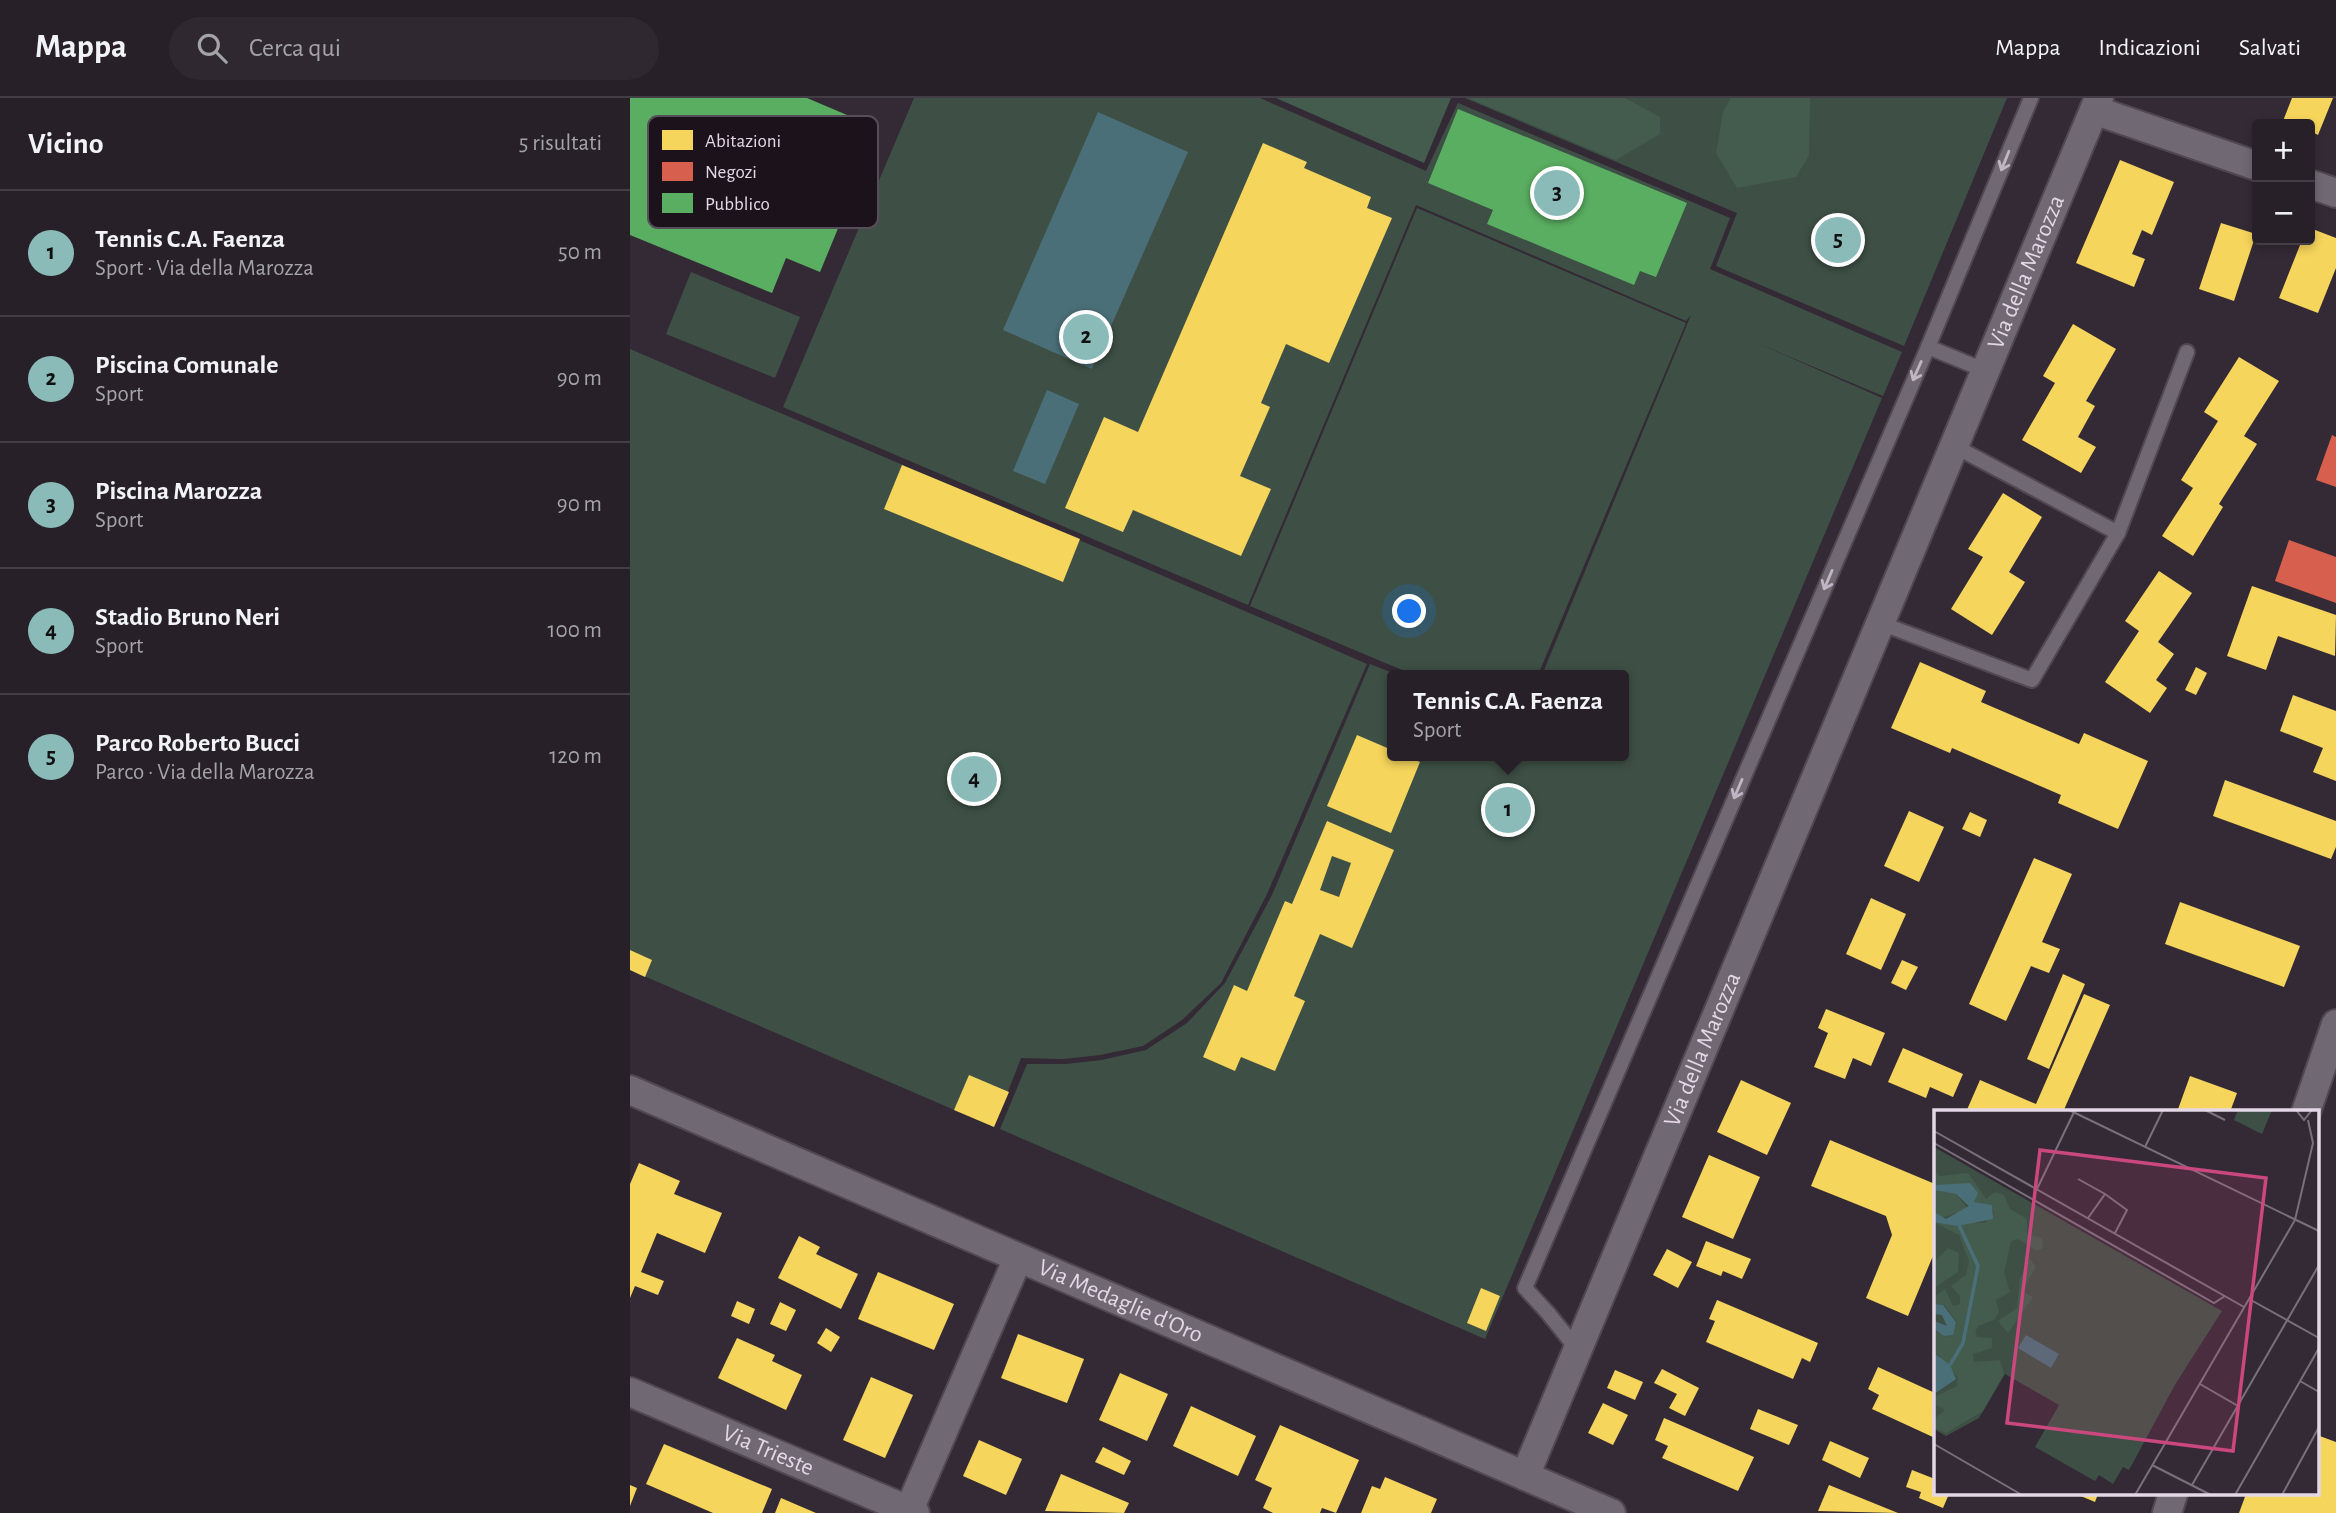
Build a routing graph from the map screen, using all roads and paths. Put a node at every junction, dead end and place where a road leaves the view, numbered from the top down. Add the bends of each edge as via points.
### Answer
1 (2031, 98) edge
2 (2096, 104) edge
3 (2252, 164) edge
4 (2315, 186) edge
5 (2336, 194) edge
6 (1928, 347) junction
7 (2187, 352) dead end
8 (1984, 370) junction
9 (1954, 446) junction
10 (2118, 533) junction
11 (1880, 623) junction
12 (2336, 1024) edge
13 (630, 1090) edge
14 (2306, 1110) edge
15 (1018, 1258) junction
16 (1577, 1349) junction
17 (630, 1392) edge
18 (1525, 1476) junction
19 (2173, 1496) edge
20 (1571, 1505) edge
21 (912, 1512) edge
22 (1611, 1513) edge
23 (2167, 1513) edge

1 -> 6 lane
2 - 3 street
2 - 8 street, Via della Marozza
4 - 5 street
6 - 8 lane
6 -> 16 lane via 1525,1288
7 - 10 lane
8 - 9 street, Via della Marozza
9 - 10 lane
9 - 11 street, Via della Marozza
10 - 11 lane via 2032,680
11 - 16 street, Via della Marozza
12 - 14 street
13 - 15 street, Via Medaglie d'Oro
15 - 18 street, Via Medaglie d'Oro
15 - 21 street, Via Trieste
16 - 18 street, Via della Marozza
17 - 21 street, Via Trieste
18 - 20 street, Via Medaglie d'Oro
19 - 23 street
20 - 22 street, Via Medaglie d'Oro

